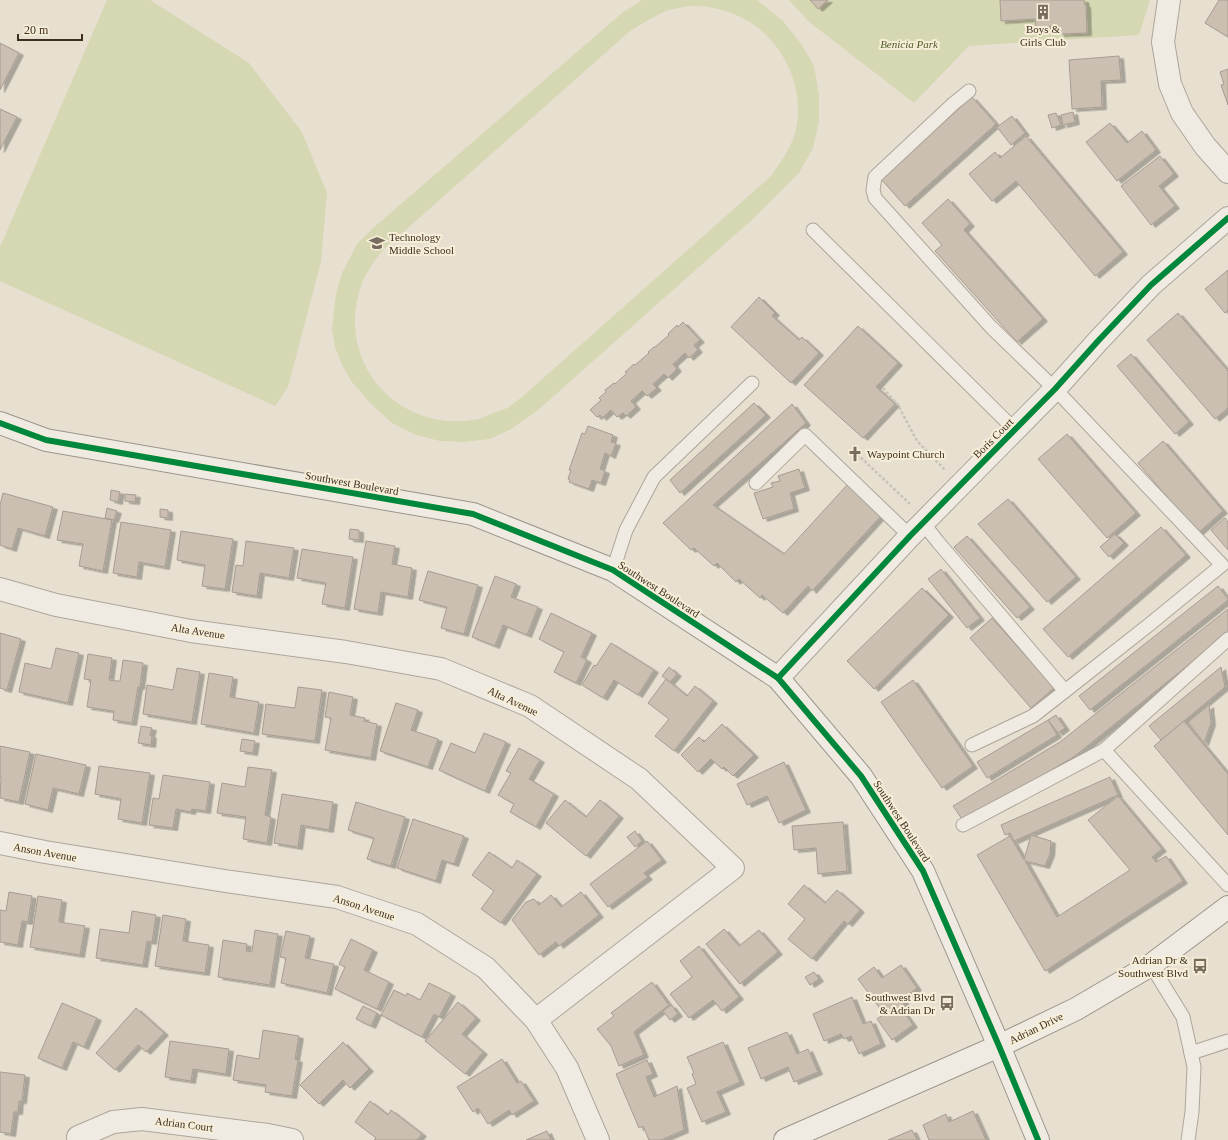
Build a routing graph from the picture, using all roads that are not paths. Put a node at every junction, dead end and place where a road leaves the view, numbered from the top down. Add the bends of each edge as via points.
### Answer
1 (1169, 0) edge
2 (969, 91) dead end
3 (1228, 172) edge
4 (1228, 218) edge
5 (813, 230) dead end
6 (752, 383) dead end
7 (1055, 389) junction
8 (0, 423) edge
9 (1015, 430) junction
10 (756, 483) dead end
11 (916, 522) junction
12 (1225, 569) edge
13 (613, 570) junction
14 (0, 589) edge
15 (1228, 639) edge
16 (778, 678) junction
17 (1065, 691) junction
18 (972, 744) dead end
19 (1104, 750) junction
20 (963, 825) dead end
21 (0, 843) edge
22 (1228, 885) edge
23 (1228, 907) edge
24 (1151, 965) junction
25 (536, 1020) junction
26 (1228, 1041) edge
27 (999, 1046) junction
28 (1191, 1052) junction
29 (78, 1137) dead end
30 (292, 1140) edge
31 (598, 1140) edge
32 (785, 1140) edge
33 (1038, 1140) edge
34 (1188, 1140) edge

1 - 3 street via 1163,42 1170,84 1182,113 1205,146
2 - 7 lane via 875,177 875,198 991,327
4 - 7 street, Boris Court via 1150,285
5 - 9 lane
6 - 13 lane via 654,477 626,530
7 - 9 street, Boris Court
7 - 12 lane
8 - 13 street, Southwest Boulevard via 46,440 473,514
9 - 11 street, Boris Court
10 - 11 lane via 805,435
11 - 16 street, Boris Court
11 - 17 lane via 938,542
12 - 17 lane
13 - 16 street, Southwest Boulevard
14 - 25 street, Alta Avenue via 56,605 192,631 346,652 441,669 530,706 639,778 733,868
15 - 19 lane
16 - 27 street, Southwest Boulevard via 861,776 923,871
17 - 18 lane via 1033,716
19 - 20 lane
19 - 22 lane
21 - 25 street, Anson Avenue via 337,897 417,924 486,968
23 - 24 street, Adrian Drive
24 - 27 street, Adrian Drive via 1076,1009
24 - 28 lane via 1183,1017
25 - 31 street, Anson Avenue via 567,1068
26 - 28 lane
27 - 32 street, Adrian Drive
27 - 33 street, Southwest Boulevard
28 - 34 lane via 1194,1067
29 - 30 street, Adrian Court via 113,1122 142,1119

